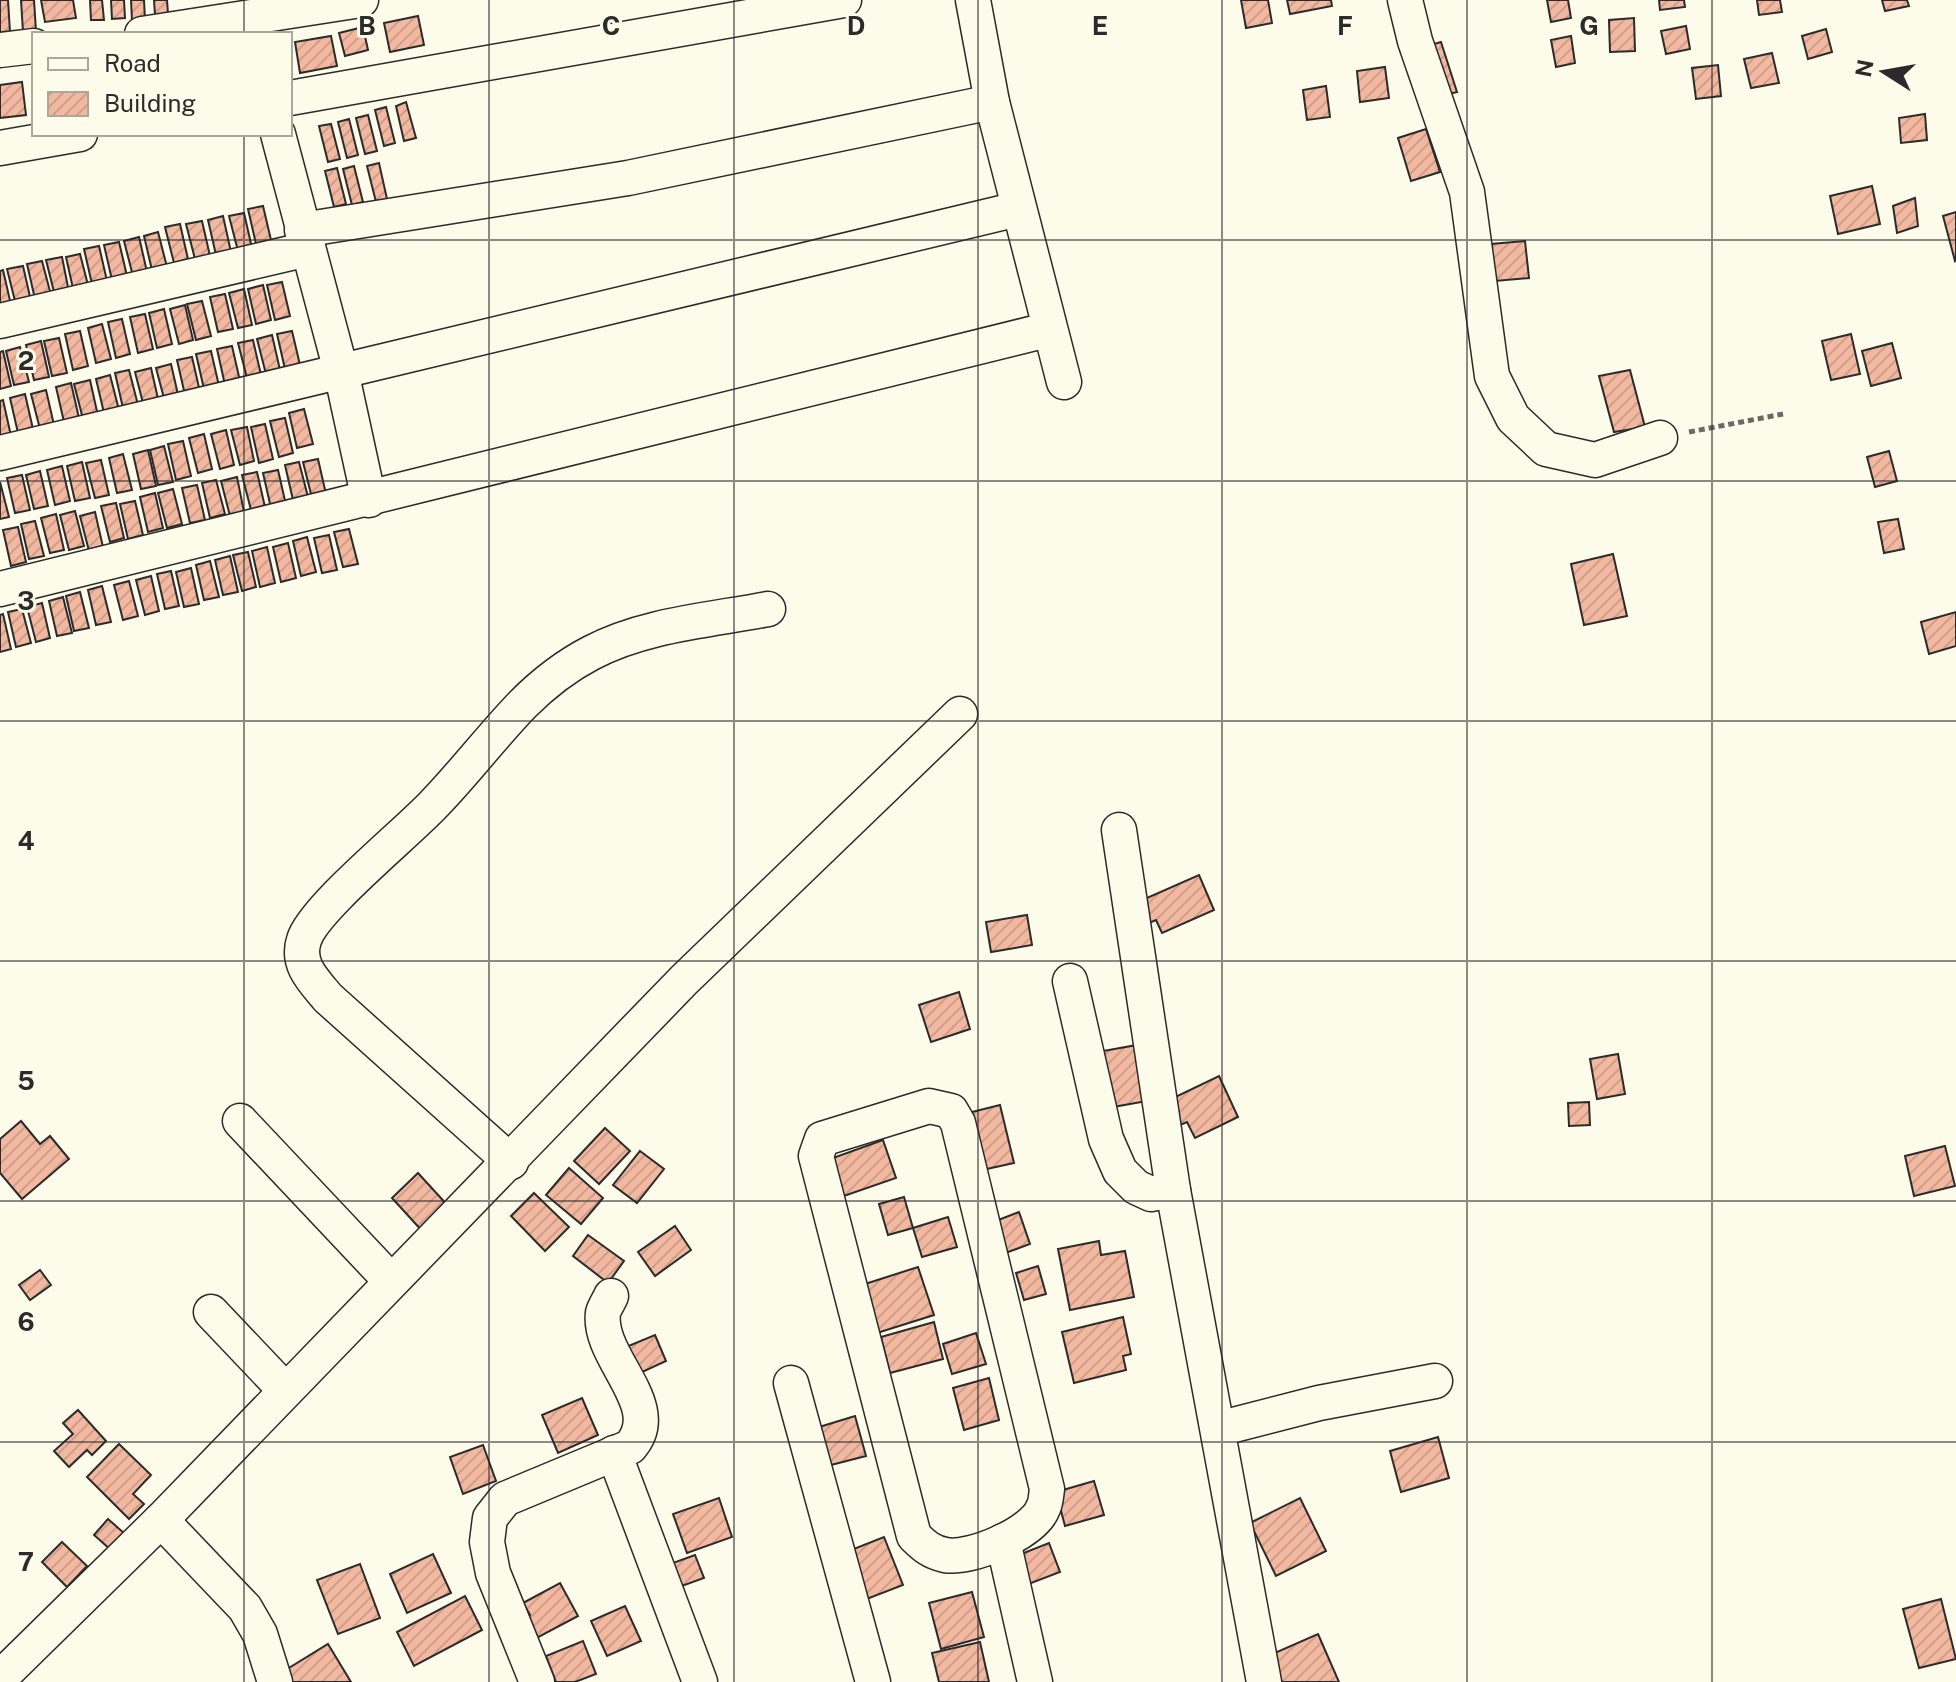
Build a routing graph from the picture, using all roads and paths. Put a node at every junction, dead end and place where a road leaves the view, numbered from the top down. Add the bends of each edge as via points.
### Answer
1 (361, 0) edge
2 (844, 0) edge
3 (973, 0) edge
4 (1405, 0) edge
5 (250, 18) edge
6 (156, 32) edge
7 (32, 46) edge
8 (0, 50) edge
9 (292, 98) edge
10 (992, 102) junction
11 (69, 136) edge
12 (279, 136) edge
13 (0, 148) edge
14 (1018, 209) junction
15 (305, 239) junction
16 (0, 321) edge
17 (1047, 330) junction
18 (341, 371) junction
19 (1064, 382) dead end
20 (1783, 414) dead end
21 (1660, 438) joint
22 (0, 453) edge
23 (369, 500) junction
24 (0, 589) edge
25 (768, 609) dead end
26 (960, 714) dead end
27 (1119, 830) dead end
28 (1070, 981) dead end
29 (240, 1121) dead end
30 (511, 1162) junction
31 (1173, 1190) junction
32 (390, 1280) junction
33 (611, 1296) dead end
34 (211, 1312) dead end
35 (1435, 1381) dead end
36 (791, 1383) dead end
37 (285, 1390) junction
38 (1218, 1429) junction
39 (614, 1453) junction
40 (161, 1520) junction
41 (1003, 1541) junction
42 (0, 1678) edge
43 (275, 1682) edge
44 (537, 1682) edge
45 (700, 1682) edge
46 (873, 1682) edge
47 (1035, 1682) edge
48 (1264, 1682) edge

1 - 5 street
2 - 9 street
3 - 10 street
4 - 21 street via 1467,192 1492,376 1513,418 1546,449 1595,460
5 - 6 street
7 - 8 street
10 - 14 street
10 - 15 street
11 - 13 street
12 - 15 street
14 - 17 street
14 - 18 street
15 - 16 street
15 - 18 street
17 - 19 street
17 - 23 street
18 - 22 street
18 - 23 street
20 - 21 path
23 - 24 street
25 - 30 street via 652,631 592,652 554,677 523,704 433,806 322,912 305,936 301,954 306,971 328,998
26 - 30 street via 684,980
27 - 31 street
28 - 31 street via 1106,1139 1120,1171 1151,1194
29 - 32 street
30 - 32 street
31 - 38 street
32 - 37 street
33 - 39 street via 603,1314 607,1336 642,1420 638,1438
34 - 37 street
35 - 38 street
36 - 46 street
37 - 40 street
38 - 48 street
39 - 44 street via 505,1499 490,1518 487,1542 493,1573
39 - 45 street
40 - 42 street
40 - 43 street via 245,1608 260,1634
41 - 41 street via 1034,1522 1047,1489 958,1123 951,1111 929,1106 822,1139 816,1156 914,1536 928,1550 963,1556
41 - 47 street

